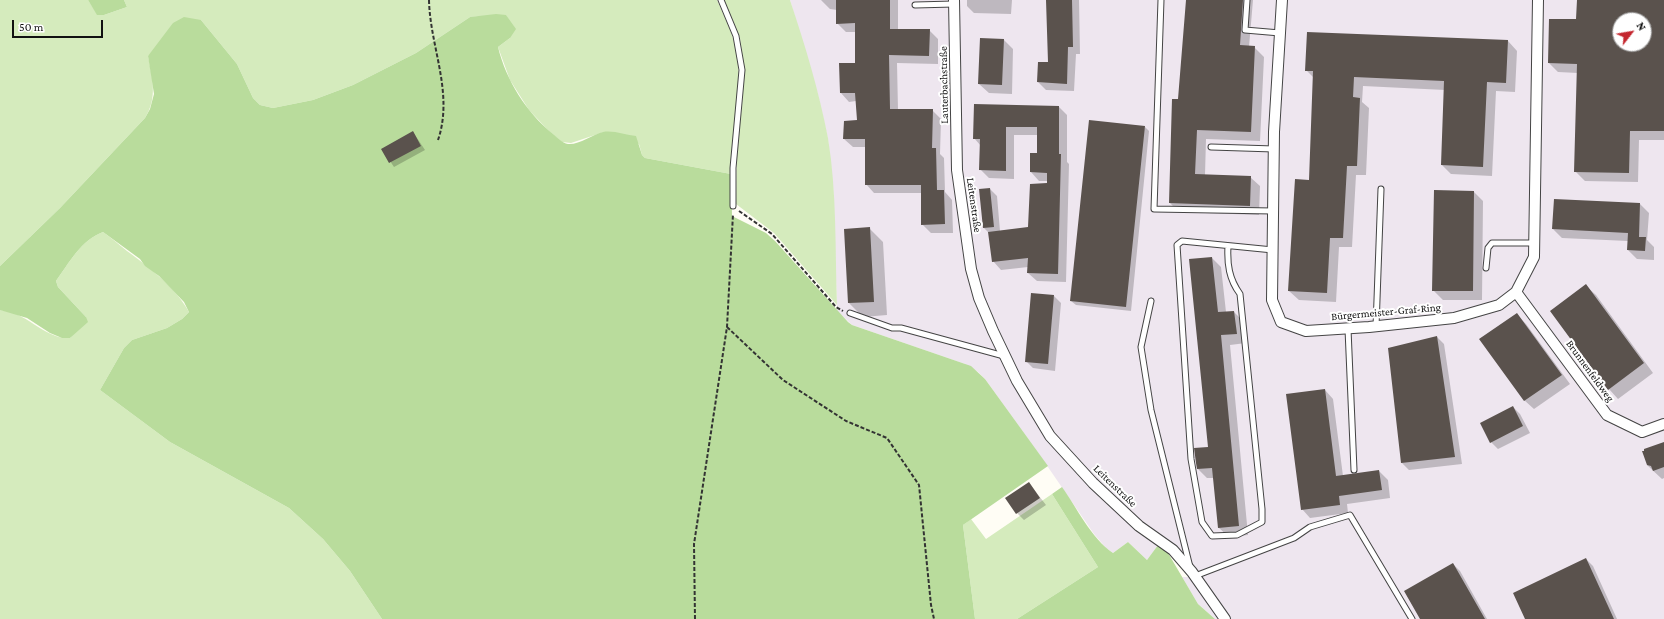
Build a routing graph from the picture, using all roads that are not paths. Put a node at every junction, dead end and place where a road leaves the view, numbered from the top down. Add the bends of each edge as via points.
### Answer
1 (720, 0) edge
2 (1161, 0) edge
3 (1246, 0) edge
4 (1282, 0) edge
5 (1538, 0) edge
6 (954, 2) edge
7 (915, 5) dead end
8 (1280, 33) junction
9 (1211, 147) dead end
10 (1274, 149) junction
11 (957, 170) joint
12 (1381, 189) dead end
13 (733, 206) road end
14 (1273, 211) junction
15 (1534, 243) junction
16 (1228, 246) junction
17 (1273, 250) junction
18 (1486, 268) dead end
19 (1516, 292) junction
20 (1151, 301) dead end
21 (850, 313) road end
22 (1376, 327) junction
23 (1348, 329) junction
24 (1004, 356) junction
25 (1664, 424) edge
26 (1354, 470) dead end
27 (1193, 574) junction
28 (1225, 619) edge
29 (1412, 619) edge

1 - 13 lane via 736,36 742,70 733,168
2 - 14 lane via 1154,209
3 - 8 lane via 1245,30
4 - 8 street, Bürgermeister-Graf-Ring
5 - 15 street, Bürgermeister-Graf-Ring
6 - 7 lane
6 - 11 street, Lauterbachstraße
8 - 10 street, Bürgermeister-Graf-Ring
9 - 10 lane
10 - 14 street, Bürgermeister-Graf-Ring
11 - 24 street, Leitenstraße via 971,269 979,298
12 - 22 lane
14 - 17 street, Bürgermeister-Graf-Ring
15 - 18 lane via 1492,243 1488,248
15 - 19 street, Bürgermeister-Graf-Ring via 1534,257
16 - 16 lane via 1182,241 1177,245 1191,458 1202,522 1212,536 1237,535 1262,522 1240,294 1232,283
16 - 17 lane
17 - 23 street, Bürgermeister-Graf-Ring via 1272,300 1281,322 1306,331
19 - 22 street, Bürgermeister-Graf-Ring via 1499,305 1454,318
19 - 25 street, Brunnenfeldweg via 1607,415 1642,432
20 - 27 lane via 1141,347 1151,410
21 - 24 lane via 892,328 901,328
22 - 23 street, Bürgermeister-Graf-Ring
23 - 26 lane
24 - 27 street, Leitenstraße via 1050,436 1093,483 1139,526 1173,550
27 - 28 street, Leitenstraße
27 - 29 lane via 1294,538 1310,527 1350,515

